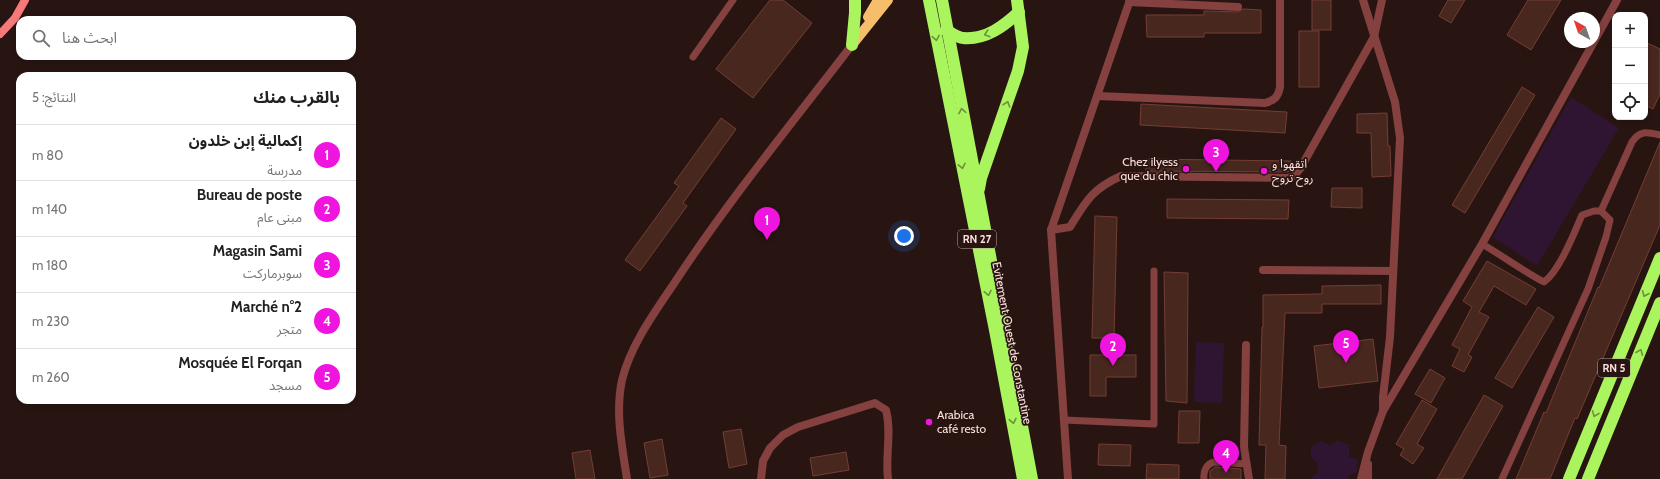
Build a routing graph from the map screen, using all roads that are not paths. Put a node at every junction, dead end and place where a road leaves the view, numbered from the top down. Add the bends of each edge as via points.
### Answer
1 (25, 0) edge
2 (733, 0) edge
3 (854, 0) edge
4 (878, 0) edge
5 (888, 0) edge
6 (929, 0) edge
7 (942, 0) edge
8 (1280, 0) edge
9 (1363, 0) edge
10 (1382, 0) edge
11 (1618, 0) edge
12 (1129, 1) edge
13 (1018, 6) edge
14 (1238, 7) dead end
15 (16, 16) edge
16 (16, 16) edge
17 (946, 30) junction
18 (0, 34) edge
19 (1374, 38) junction
20 (852, 45) junction
21 (693, 57) dead end
22 (1098, 96) junction
23 (1660, 135) edge
24 (978, 194) junction
25 (1601, 211) junction
26 (1051, 230) junction
27 (1482, 244) junction
28 (1660, 258) edge
29 (1263, 270) dead end
30 (1154, 271) dead end
31 (1393, 271) junction
32 (1660, 303) edge
33 (1246, 345) dead end
34 (1383, 411) junction
35 (1064, 420) junction
36 (1368, 452) junction
37 (1247, 464) junction
38 (626, 479) edge
39 (761, 479) edge
40 (888, 479) edge
41 (1023, 479) edge
42 (1032, 479) edge
43 (1068, 479) edge
44 (1204, 479) edge
45 (1249, 479) edge
46 (1361, 479) edge
47 (1368, 479) edge
48 (1502, 479) edge
49 (1569, 479) edge
50 (1588, 479) edge

1 - 15 street
2 - 21 lane
3 - 20 highway
4 - 20 main road
5 - 20 main road
6 -> 41 highway, Evitement Ouest de Constantine / RN 27
7 - 17 highway, Evitement Ouest de Constantine / RN 27
8 - 22 street via 1280,87 1278,96 1273,100 1265,103
9 - 19 street
10 - 19 street
11 - 27 street
12 - 14 street
12 - 22 street
13 -> 17 highway via 1003,26 994,32 962,38
24 -> 13 highway via 981,178 1018,71 1023,47
16 - 18 street
24 -> 17 highway, Evitement Ouest de Constantine / RN 27
19 - 26 street via 1294,176 1121,176 1093,192 1070,227
19 - 31 street via 1395,102 1400,138
20 - 38 street via 703,239 653,314 633,351 622,379 618,409
22 - 26 street
23 - 25 lane via 1646,132 1636,135
24 - 42 highway, Evitement Ouest de Constantine / RN 27
25 - 27 lane via 1582,215 1558,264 1550,278 1544,282
25 - 48 lane via 1610,220 1588,289
26 - 35 street
27 - 34 street
28 -> 49 highway, RN 5
29 - 31 street
30 - 35 lane via 1154,424
31 - 34 street
50 -> 32 highway, RN 5
33 - 37 street via 1244,448
34 - 36 street
35 - 43 street
36 - 46 street
36 - 47 street
37 - 44 lane via 1210,463
37 - 45 street
39 - 40 street via 763,461 770,448 783,435 798,427 875,403 886,410 889,421

